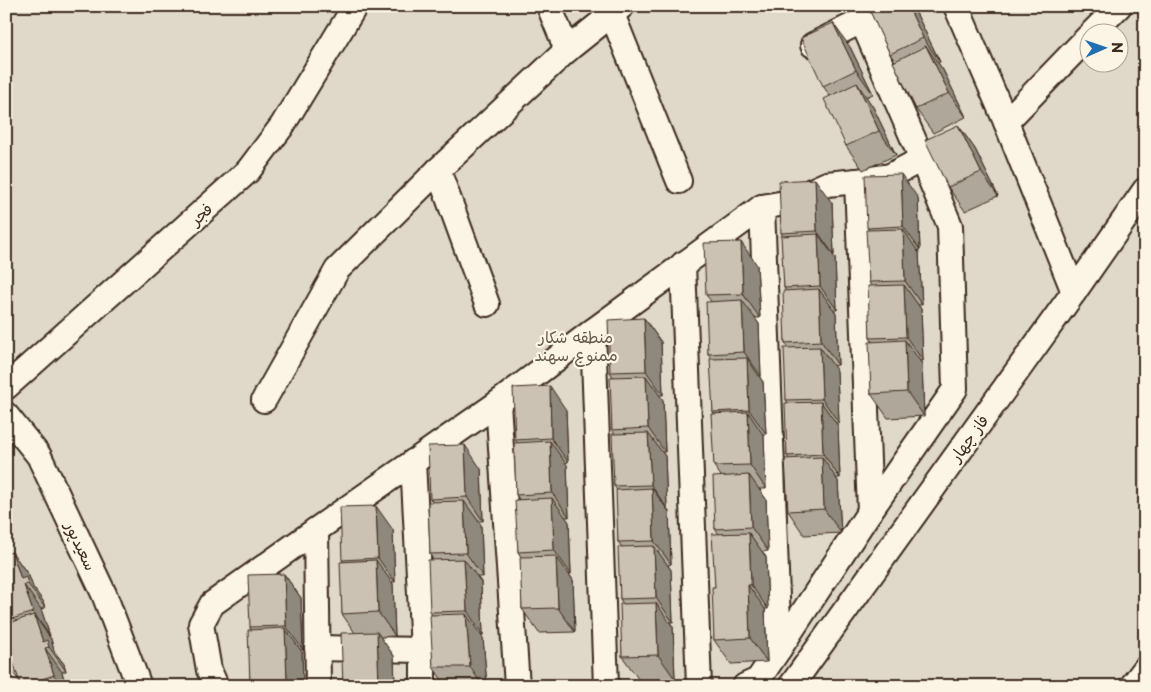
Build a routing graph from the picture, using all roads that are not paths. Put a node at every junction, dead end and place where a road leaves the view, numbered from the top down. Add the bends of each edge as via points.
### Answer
1 (355, 6) edge
2 (549, 6) edge
3 (892, 6) edge
4 (956, 6) edge
5 (1119, 6) edge
6 (617, 10) edge
7 (862, 21) junction
8 (1103, 22) edge
9 (813, 45) edge
10 (1078, 47) edge
11 (568, 50) junction
12 (1006, 122) junction
13 (922, 159) junction
14 (438, 170) junction
15 (679, 181) dead end
16 (858, 182) junction
17 (1145, 190) edge
18 (762, 208) junction
19 (683, 264) junction
20 (1074, 292) junction
21 (487, 304) dead end
22 (593, 331) junction
23 (6, 387) edge
24 (264, 400) dead end
25 (498, 403) junction
26 (6, 415) edge
27 (413, 462) junction
28 (870, 511) junction
29 (316, 530) junction
30 (317, 648) junction
31 (779, 649) junction
32 (423, 650) junction
33 (1145, 669) edge
34 (139, 686) edge
35 (216, 686) edge
36 (318, 686) edge
37 (423, 686) edge
38 (517, 686) edge
39 (606, 686) edge
40 (699, 686) edge
41 (745, 686) edge
42 (792, 686) edge
43 (1132, 686) edge

1 - 23 street, فجر via 282,126 248,172
2 - 11 street
3 - 7 street
4 - 12 street
5 - 8 street
6 - 11 street
6 - 15 street
7 - 9 street
7 - 13 street
10 - 12 street
11 - 14 street
12 - 20 street
13 - 16 street via 890,176
13 - 28 street via 950,226 955,389
14 - 21 street
14 - 24 street via 337,270
16 - 18 street via 827,184 785,203
16 - 28 street
17 - 20 street, فاز چهار
18 - 19 street
18 - 31 street
19 - 22 street
19 - 40 street
20 - 42 street, فاز چهار
22 - 25 street
22 - 39 street
25 - 27 street
25 - 38 street
26 - 34 street, سعیدپور via 39,456 104,594
27 - 29 street
27 - 32 street
28 - 31 street
29 - 30 street
29 - 35 street via 212,604 201,624 209,670
30 - 32 street
30 - 36 street
31 - 41 street via 758,680
32 - 37 street
33 - 43 street

